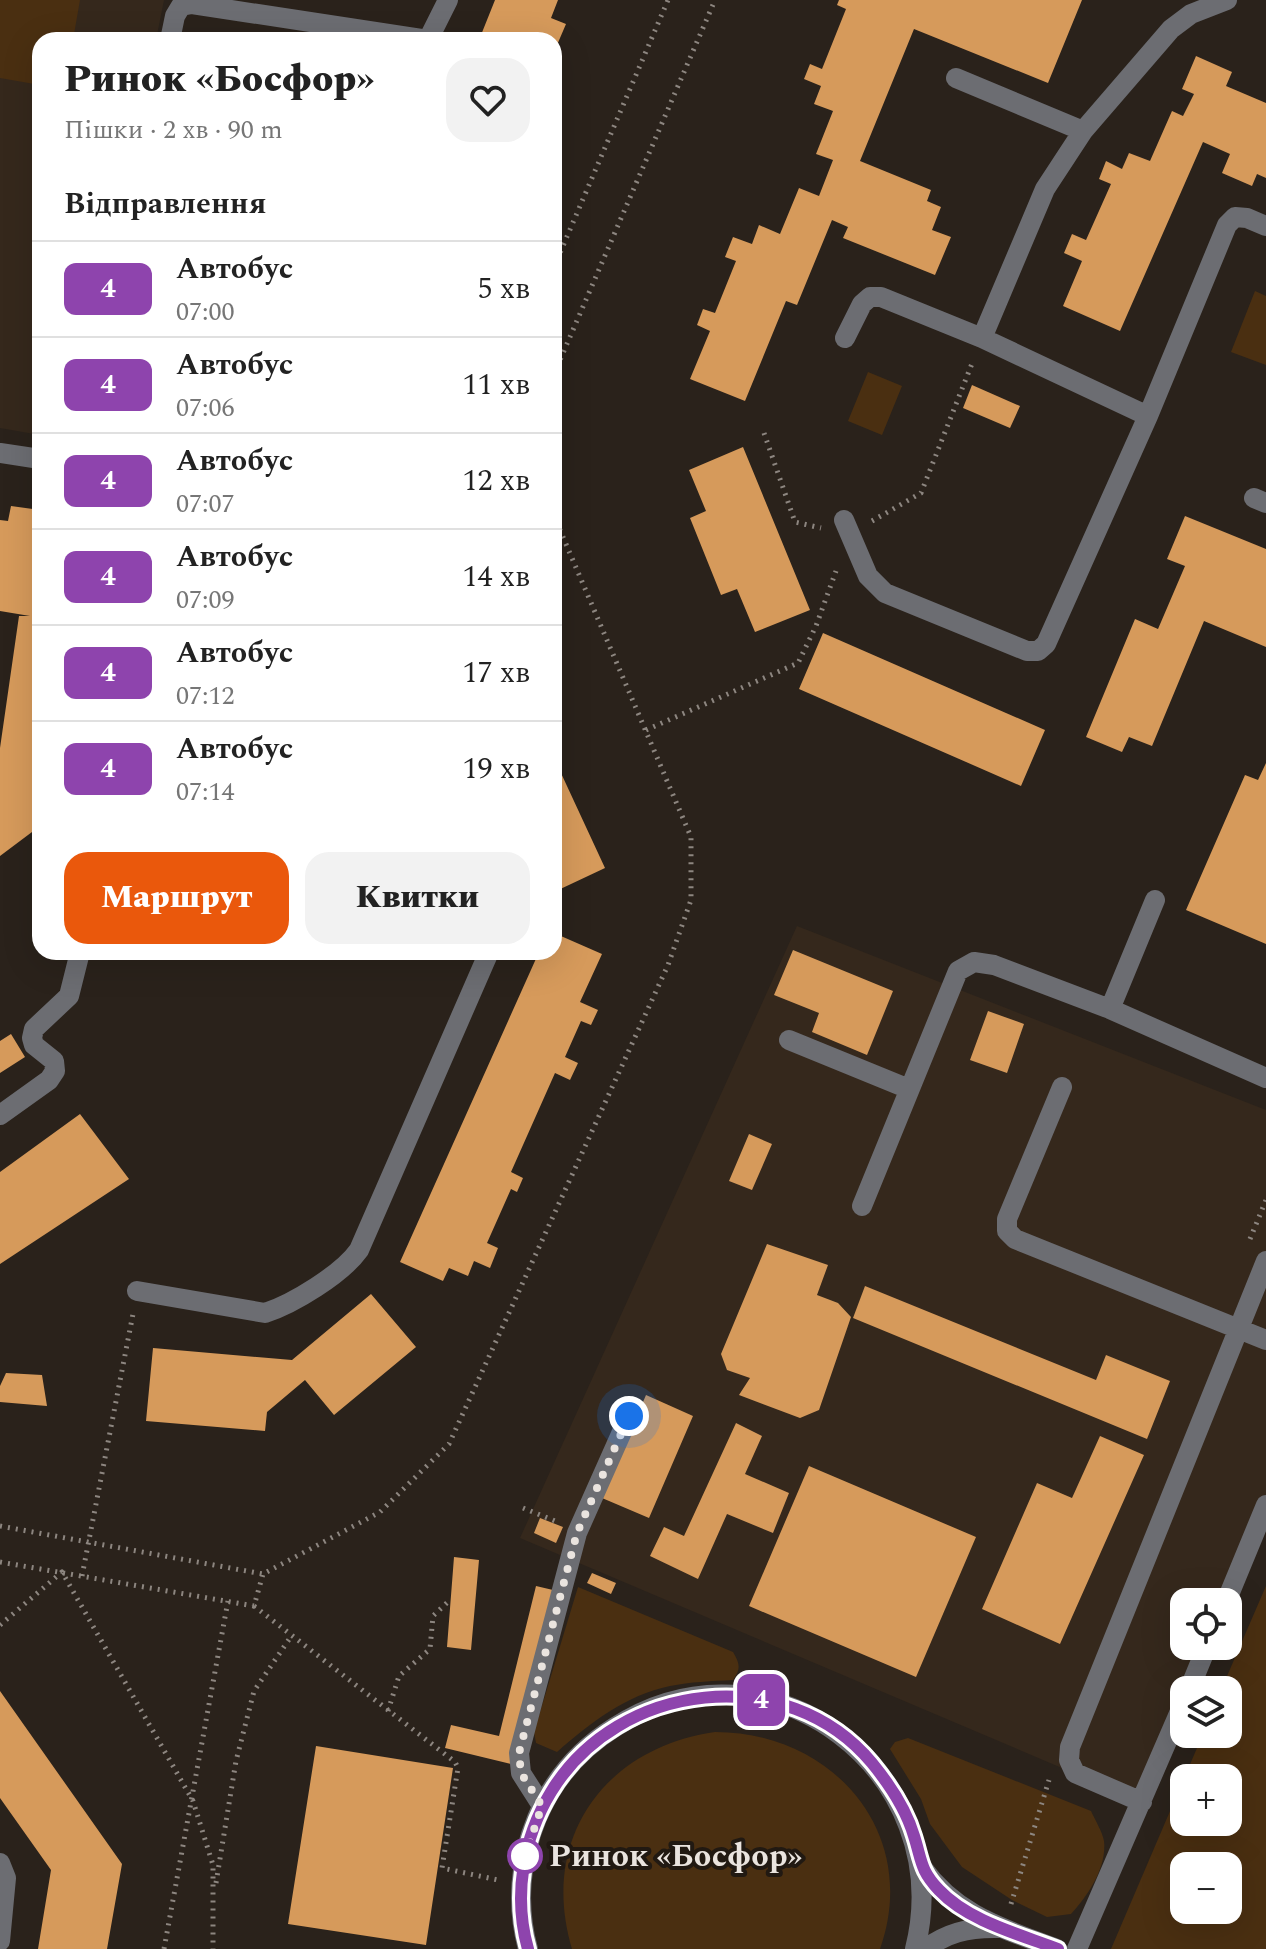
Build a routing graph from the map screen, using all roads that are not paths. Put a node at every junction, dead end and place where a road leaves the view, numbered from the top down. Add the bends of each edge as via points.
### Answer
1 (448, 0) edge
2 (1227, 0) edge
3 (172, 32) edge
4 (376, 32) edge
5 (432, 32) edge
6 (956, 78) dead end
7 (1083, 131) junction
8 (1266, 226) edge
9 (845, 338) dead end
10 (982, 338) junction
11 (1148, 416) junction
12 (0, 453) edge
13 (32, 458) edge
14 (847, 527) road end
15 (1155, 900) dead end
16 (78, 960) edge
17 (486, 960) edge
18 (1110, 1009) junction
19 (789, 1040) dead end
20 (1266, 1078) edge
21 (1062, 1087) dead end
22 (909, 1089) junction
23 (0, 1115) edge
24 (862, 1206) dead end
25 (1266, 1261) edge
26 (137, 1291) road end
27 (1238, 1328) junction
28 (1266, 1340) edge
29 (629, 1416) dead end
30 (1266, 1505) edge
31 (1232, 1588) edge
32 (1170, 1735) edge
33 (1142, 1802) junction
34 (542, 1806) junction
35 (0, 1863) edge
36 (921, 1866) junction
37 (1002, 1928) junction
38 (0, 1941) edge
39 (528, 1949) edge
40 (915, 1949) edge
41 (925, 1949) edge
42 (1057, 1949) edge
43 (1077, 1949) edge

1 - 5 street
2 - 7 street via 1191,14 1171,29
3 - 4 street via 181,6 192,4
6 - 7 street
7 - 10 street via 1045,189
8 - 11 street via 1235,217 1227,225
9 - 10 street via 862,304 881,297
10 - 11 street
11 - 14 street via 1046,644 1038,651 885,593 868,576
12 - 13 street
15 - 18 street
16 - 23 street via 69,996 34,1029 32,1038 54,1061 55,1071
17 - 26 street via 349,1264 265,1313
18 - 20 street
18 - 22 street via 974,962 958,971
19 - 22 street
21 - 27 street via 1007,1219 1007,1231 1015,1239
22 - 24 street
25 - 27 street
27 - 28 street
27 - 33 street via 1070,1747 1075,1773
29 - 34 street via 577,1533 519,1753 521,1773
30 - 31 street
32 - 33 street
33 - 43 street
34 - 36 street via 567,1769 599,1737 650,1709 708,1696 768,1701 823,1722 870,1760 903,1809
34 - 39 street via 521,1883
35 - 38 street via 6,1878
36 - 37 street via 940,1892
36 - 40 street via 921,1928
37 - 41 street via 951,1933
37 - 42 street

